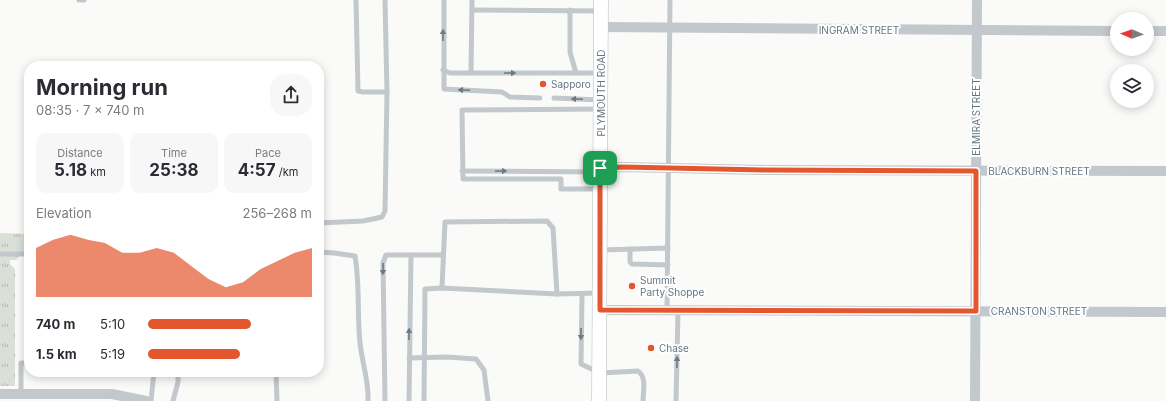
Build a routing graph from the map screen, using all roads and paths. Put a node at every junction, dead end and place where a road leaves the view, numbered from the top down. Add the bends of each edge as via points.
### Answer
1 (79, 0) edge
2 (84, 0) edge
3 (356, 0) edge
4 (386, 0) edge
5 (444, 0) edge
6 (472, 0) edge
7 (670, 0) edge
8 (977, 0) edge
9 (601, 5) edge
10 (472, 10) junction
11 (570, 10) junction
12 (601, 27) junction
13 (670, 28) junction
14 (977, 30) junction
15 (1110, 31) edge
16 (1154, 31) edge
17 (1166, 31) edge
18 (443, 70) junction
19 (471, 73) junction
20 (576, 73) junction
21 (601, 73) junction
22 (387, 92) junction
23 (540, 98) dead end
24 (554, 98) dead end
25 (601, 104) junction
26 (669, 169) junction
27 (600, 170) junction
28 (462, 171) junction
29 (976, 171) junction
30 (1166, 171) edge
31 (600, 189) junction
32 (324, 223) edge
33 (668, 248) junction
34 (630, 249) junction
35 (600, 250) junction
36 (324, 252) edge
37 (0, 254) edge
38 (24, 254) edge
39 (410, 255) junction
40 (443, 255) junction
41 (668, 265) junction
42 (442, 288) junction
43 (600, 293) junction
44 (557, 294) junction
45 (582, 295) junction
46 (600, 310) junction
47 (667, 311) junction
48 (678, 311) junction
49 (976, 311) junction
50 (1166, 312) edge
51 (425, 357) junction
52 (409, 358) junction
53 (24, 363) edge
54 (600, 373) junction
55 (153, 377) edge
56 (178, 377) edge
57 (276, 377) edge
58 (0, 394) edge
59 (21, 394) junction
60 (101, 397) edge
61 (146, 401) edge
62 (151, 401) edge
63 (173, 401) edge
64 (277, 401) edge
65 (368, 401) edge
66 (385, 401) edge
67 (409, 401) edge
68 (424, 401) edge
69 (488, 401) edge
70 (599, 401) edge
71 (643, 401) edge
72 (676, 401) edge
73 (975, 401) edge

1 - 2 lane
3 - 22 lane via 358,91
4 - 22 lane
18 -> 5 lane
6 - 10 lane
7 - 13 lane
8 - 14 street, ELMIRA STREET
9 - 11 lane
9 - 12 main road, PLYMOUTH ROAD
10 - 11 lane
10 - 19 lane
11 - 20 lane via 570,52
12 - 13 street, INGRAM STREET
12 - 21 main road, PLYMOUTH ROAD
13 - 14 street, INGRAM STREET
13 - 26 lane
14 - 15 street, INGRAM STREET
14 - 29 street, ELMIRA STREET
16 - 17 street
18 - 19 lane via 450,73
23 -> 18 lane via 510,97 502,92 444,88
19 -> 20 lane
20 - 21 lane
21 - 25 main road, PLYMOUTH ROAD
22 - 32 lane via 385,210 382,217 363,221
25 -> 24 lane
25 - 27 main road, PLYMOUTH ROAD
25 - 28 lane via 462,110
26 - 27 street, BLACKBURN STREET
26 - 29 street, BLACKBURN STREET
26 - 33 lane
28 -> 27 lane
27 - 31 main road, PLYMOUTH ROAD
28 - 31 lane via 463,179 561,179 561,189
29 - 30 street, BLACKBURN STREET
29 - 49 street, ELMIRA STREET
31 - 35 main road, PLYMOUTH ROAD
33 - 34 lane
33 - 41 lane
34 - 35 lane
34 - 41 lane via 632,264
35 - 43 main road, PLYMOUTH ROAD
36 - 65 lane via 355,256 358,273 360,343 366,370
37 - 38 lane
39 - 40 lane
52 -> 39 lane
39 -> 66 lane via 386,255 383,263
40 - 42 lane
40 - 44 lane via 445,222 547,221 553,228
41 - 47 lane
42 - 44 lane
42 - 51 lane via 425,289
43 - 45 lane
43 - 46 main road, PLYMOUTH ROAD
44 - 45 lane
45 -> 54 lane via 581,364
46 - 47 street, CRANSTON STREET
46 - 54 main road, PLYMOUTH ROAD
47 - 48 street, CRANSTON STREET
48 - 49 street, CRANSTON STREET
72 -> 48 lane
49 - 50 street, CRANSTON STREET
49 - 73 street, ELMIRA STREET
51 - 52 lane
51 - 68 lane
51 - 69 lane via 476,359 484,370
52 - 67 lane
53 - 59 lane via 21,363
54 - 70 main road, PLYMOUTH ROAD
54 - 71 lane via 638,371 644,379
55 - 62 lane
56 - 63 lane
57 - 64 lane
58 - 59 street
59 - 60 street
60 - 61 street via 130,397

